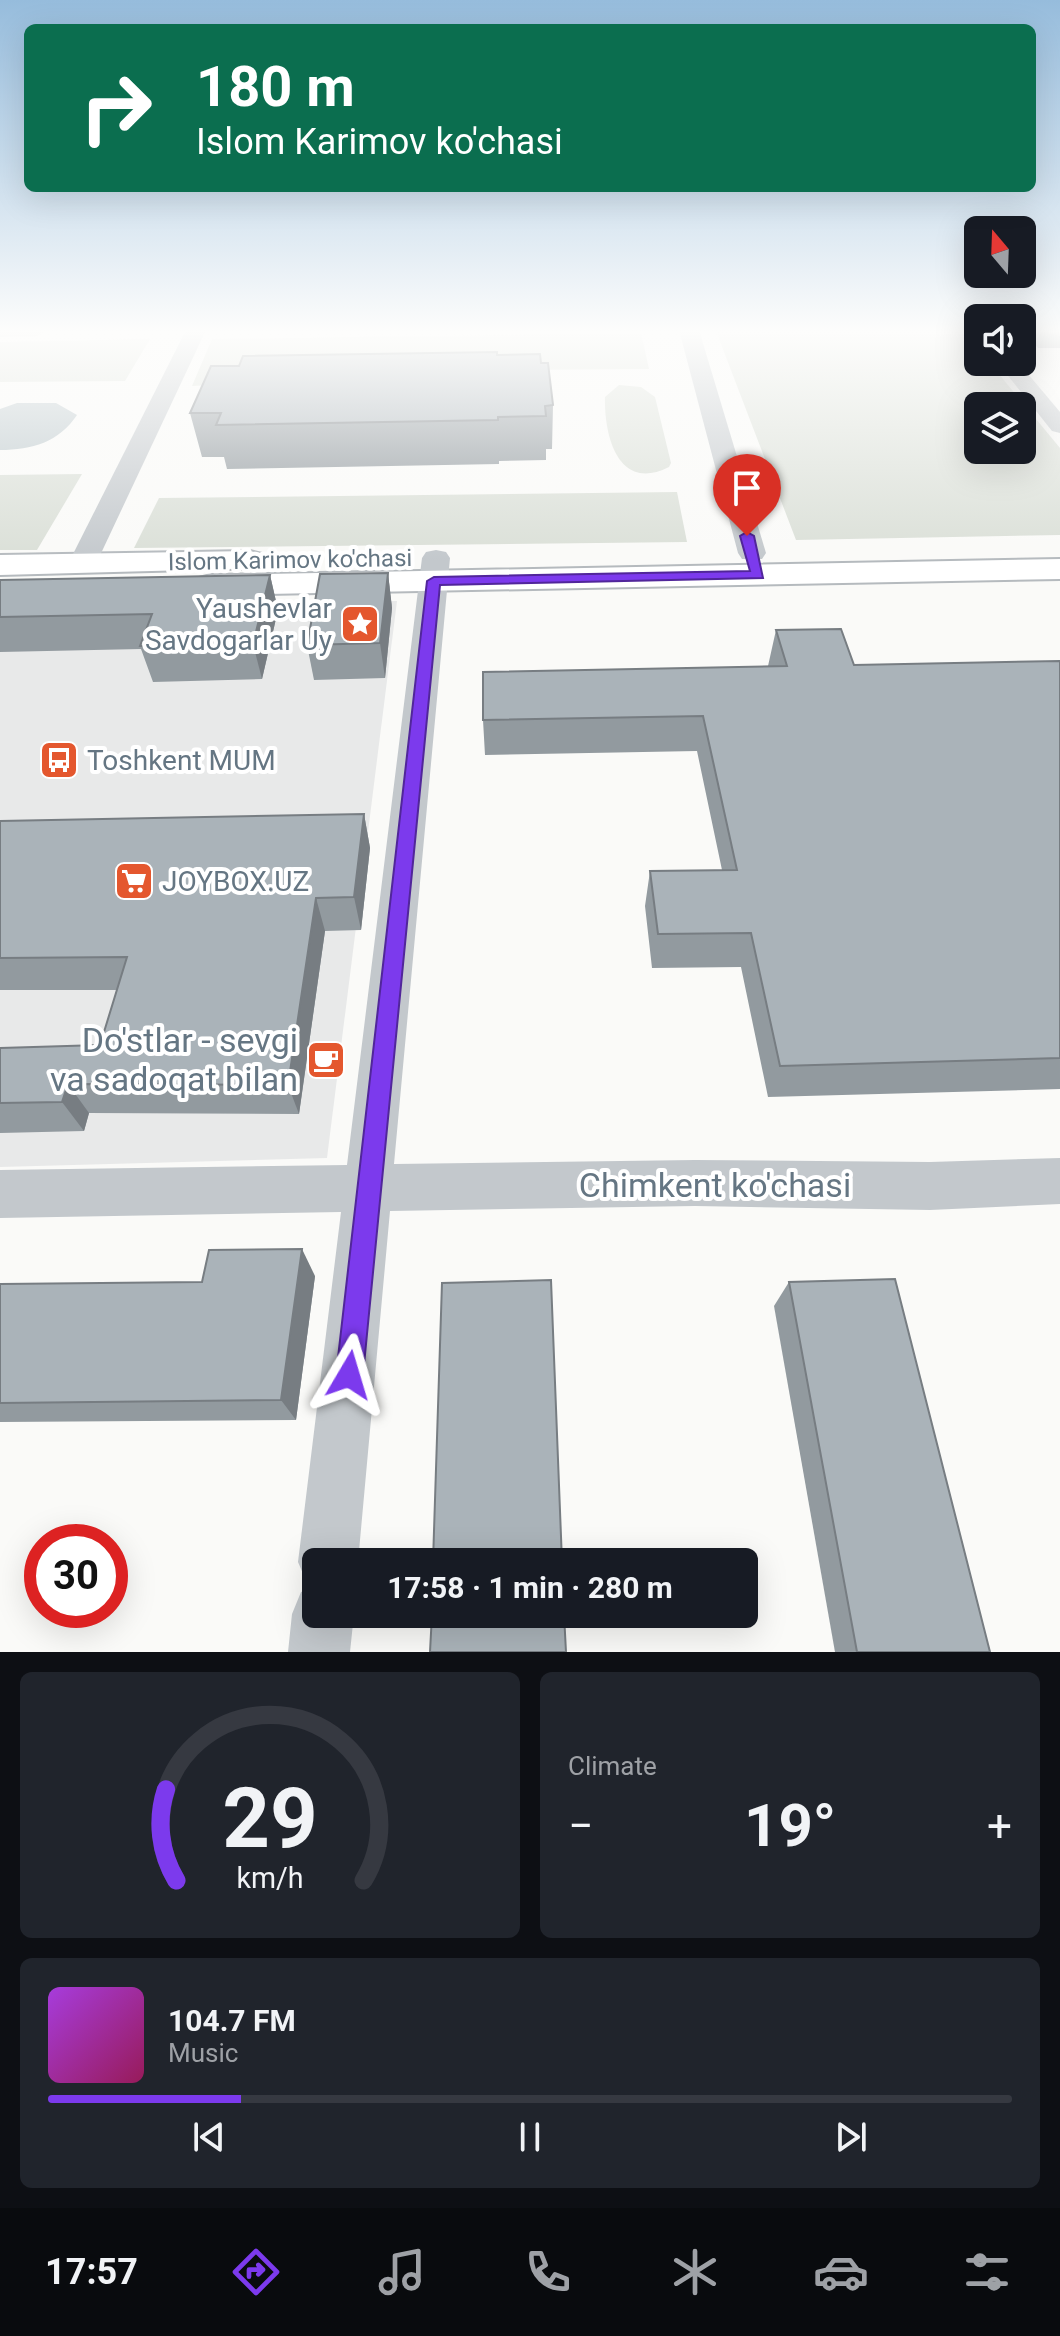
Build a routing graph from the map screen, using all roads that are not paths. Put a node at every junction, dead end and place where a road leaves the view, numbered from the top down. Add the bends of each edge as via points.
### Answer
1 (158, 407) edge
2 (711, 407) edge
3 (1044, 407) edge
4 (1060, 426) edge
5 (1060, 548) edge
6 (82, 564) junction
7 (755, 564) junction
8 (0, 565) edge
9 (1060, 569) edge
10 (435, 570) junction
11 (0, 589) edge
12 (1060, 1181) edge
13 (371, 1188) junction
14 (0, 1194) edge
15 (330, 1548) edge
16 (322, 1628) edge
17 (319, 1652) edge

1 - 6 street
2 - 7 street
3 - 4 street
5 - 7 main road, Islom Karimov ko'chasi
6 - 8 main road, Islom Karimov ko'chasi
6 - 10 main road, Islom Karimov ko'chasi
7 - 9 main road, Islom Karimov ko'chasi
7 - 10 main road, Islom Karimov ko'chasi
10 - 11 main road, Islom Karimov ko'chasi
10 - 13 street
12 - 13 street, Chimkent ko'chasi
13 - 14 street, Chimkent ko'chasi
13 - 15 street
16 - 17 street

